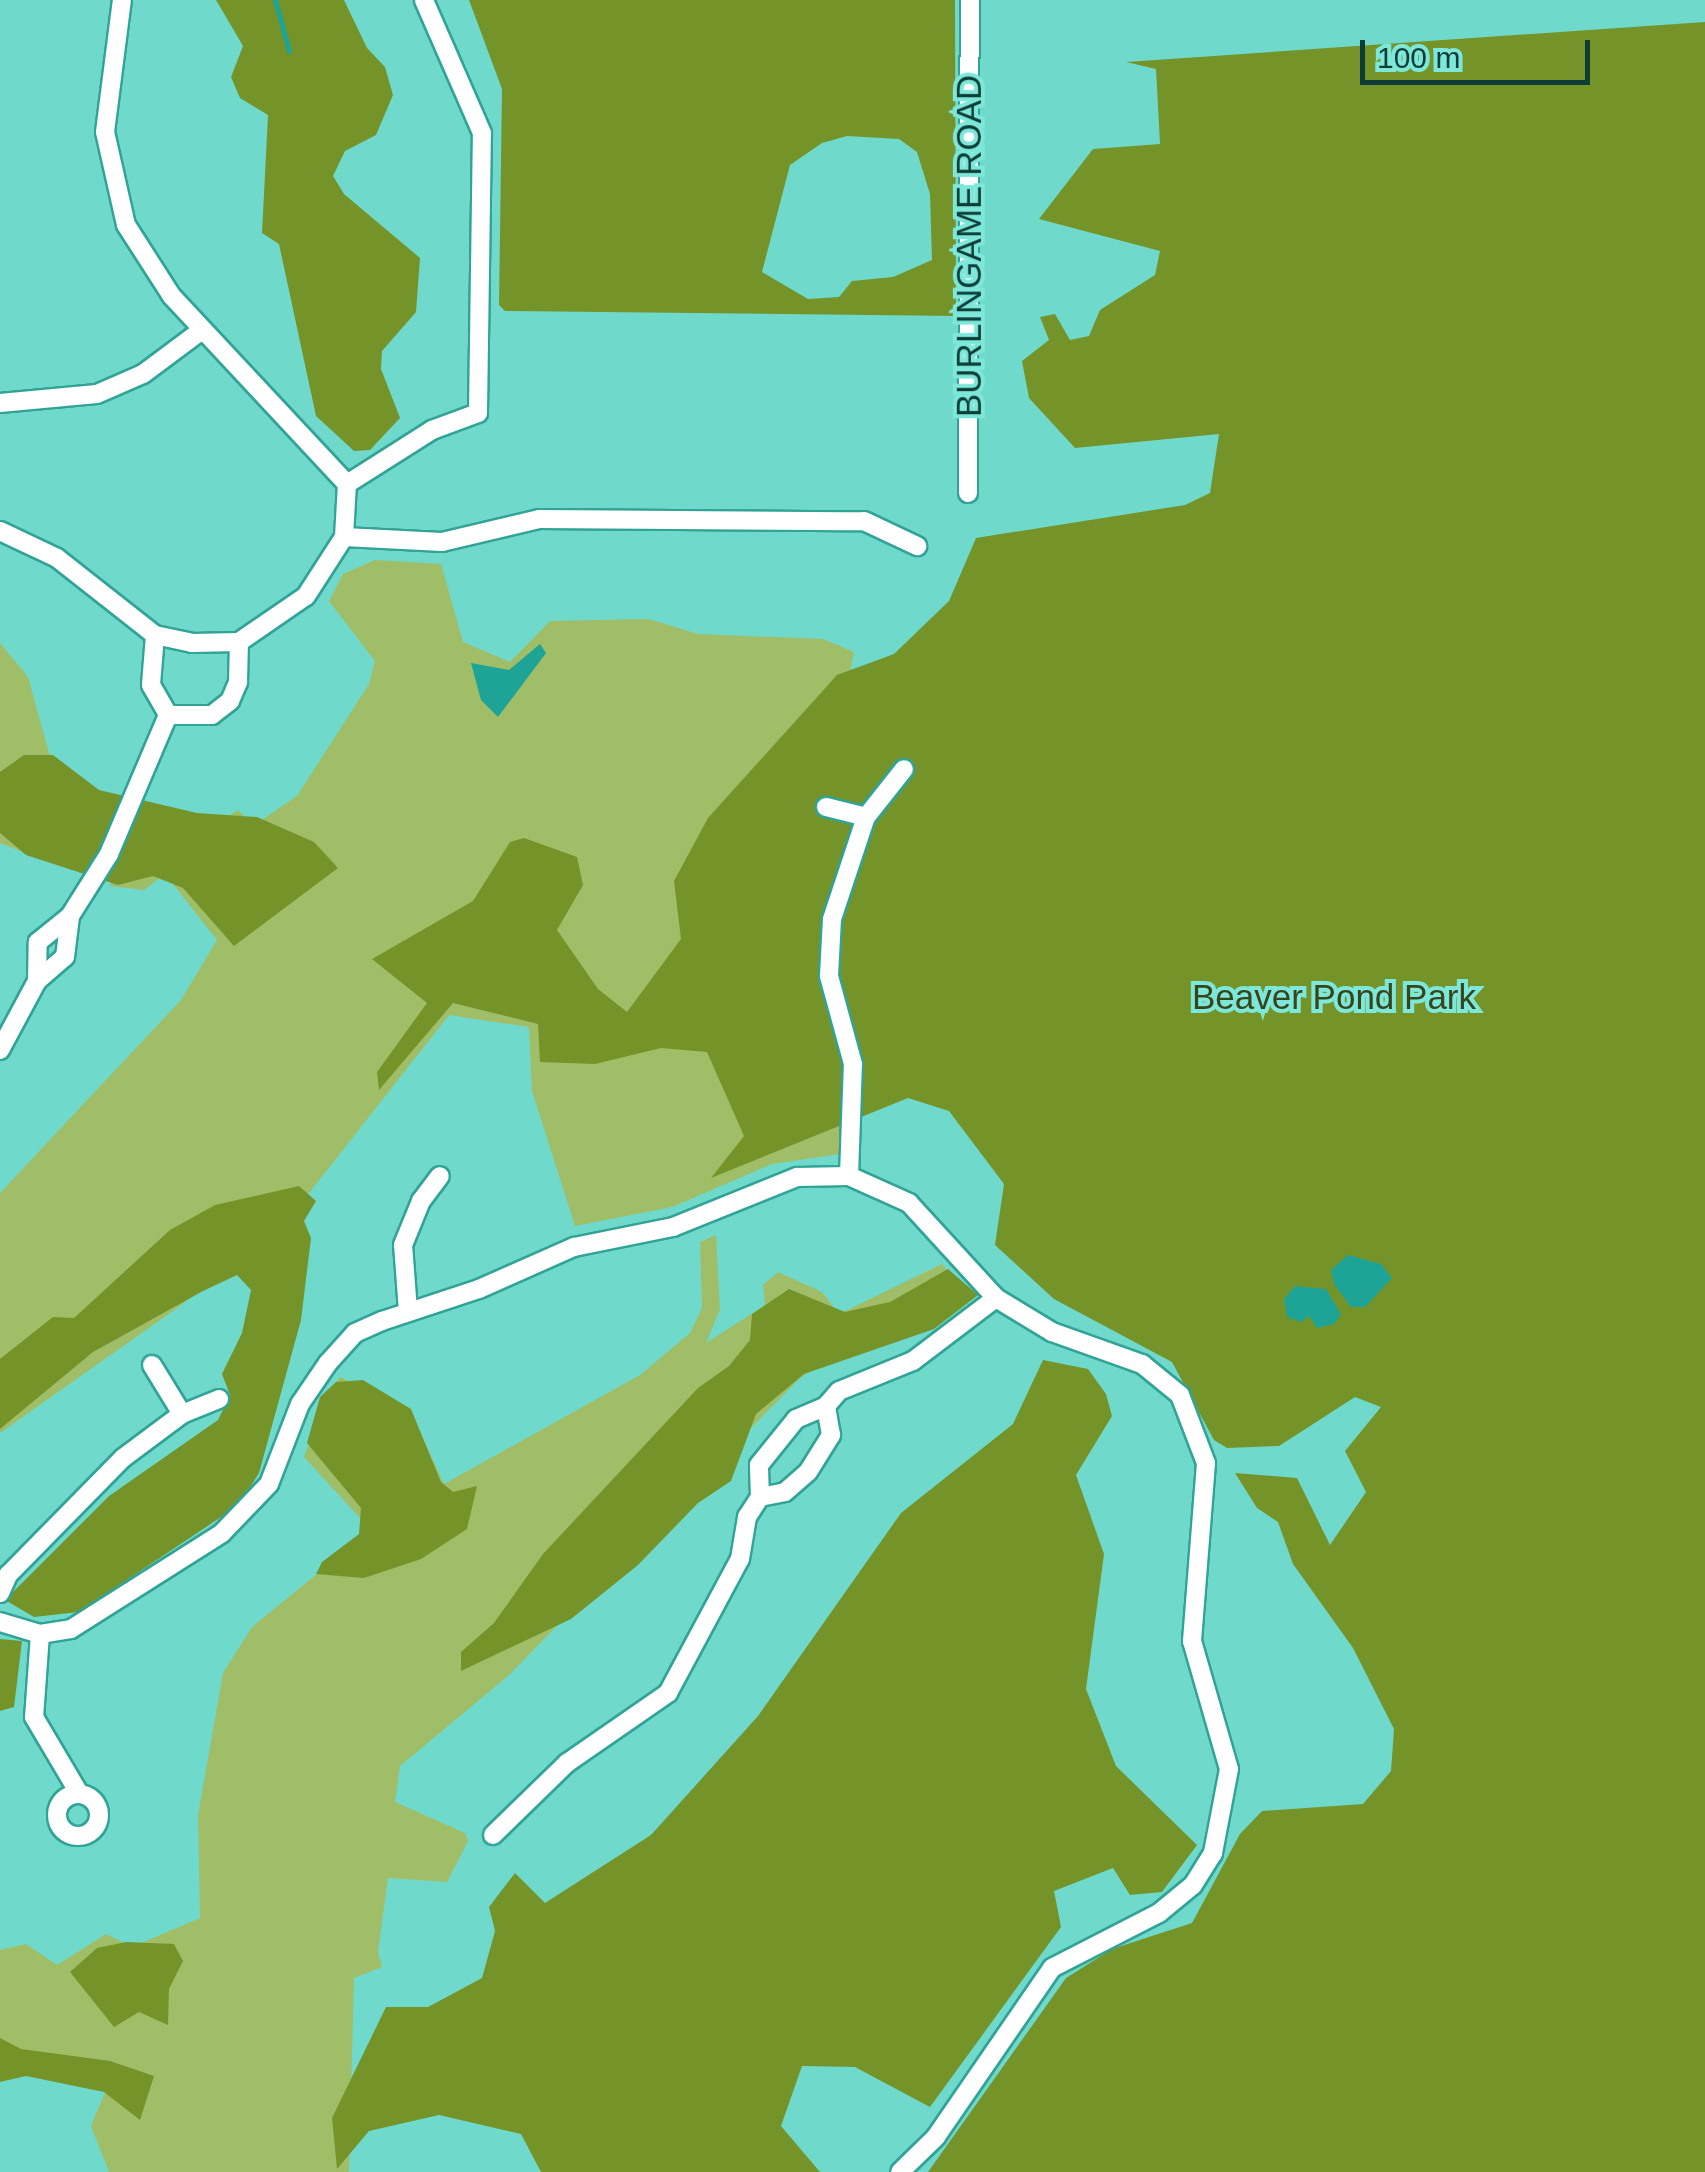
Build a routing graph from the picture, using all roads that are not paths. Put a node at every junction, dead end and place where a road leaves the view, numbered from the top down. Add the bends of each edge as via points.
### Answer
1 (122, 0) edge
2 (424, 0) edge
3 (970, 0) edge
4 (202, 330) junction
5 (0, 403) edge
6 (346, 484) junction
7 (968, 493) dead end
8 (0, 531) edge
9 (344, 537) junction
10 (917, 546) dead end
11 (155, 634) junction
12 (239, 642) junction
13 (168, 714) junction
14 (904, 770) dead end
15 (826, 806) dead end
16 (866, 817) junction
17 (70, 916) junction
18 (36, 981) junction
19 (0, 1050) edge
20 (440, 1176) dead end
21 (849, 1176) junction
22 (996, 1298) junction
23 (408, 1311) junction
24 (152, 1365) dead end
25 (219, 1399) dead end
26 (826, 1406) junction
27 (182, 1414) junction
28 (760, 1497) junction
29 (0, 1593) edge
30 (0, 1622) edge
31 (40, 1634) junction
32 (78, 1793) dead end
33 (493, 1835) dead end
34 (900, 2172) edge

1 - 4 street via 105,132 114,192 146,264
2 - 6 street via 482,134 478,413 432,430
3 - 7 street, BURLINGAME ROAD
4 - 5 street via 143,374 97,394
4 - 6 street
6 - 9 street
8 - 11 street via 57,558
9 - 10 street via 442,542 539,518 864,521
9 - 12 street via 306,596
11 - 12 street
11 - 13 street via 151,685
12 - 13 street via 230,701 212,715
13 - 17 street via 109,854
14 - 16 street
15 - 16 street
16 - 21 street via 834,907 829,944 829,976 847,1026 855,1106
17 - 18 street via 65,957
17 - 18 street via 38,942
18 - 19 street
20 - 23 street via 402,1245
21 - 22 street via 909,1204
21 - 23 street via 798,1177 674,1227 574,1247 442,1304
22 - 26 street via 912,1360 839,1391
22 - 34 street via 1052,1332 1142,1364 1180,1395 1206,1463 1192,1641 1224,1747 1228,1802 1213,1853 1192,1885 1160,1913 1052,1968 924,2153
23 - 31 street via 355,1334 328,1363 300,1404 268,1484 222,1533 100,1614
24 - 27 street
25 - 27 street
26 - 28 street via 796,1419 758,1465
26 - 28 street via 831,1434 808,1472 785,1492
27 - 29 street via 102,1478 8,1575
28 - 33 street via 747,1516 740,1559 668,1693 567,1764
30 - 31 street
31 - 32 street via 34,1717

